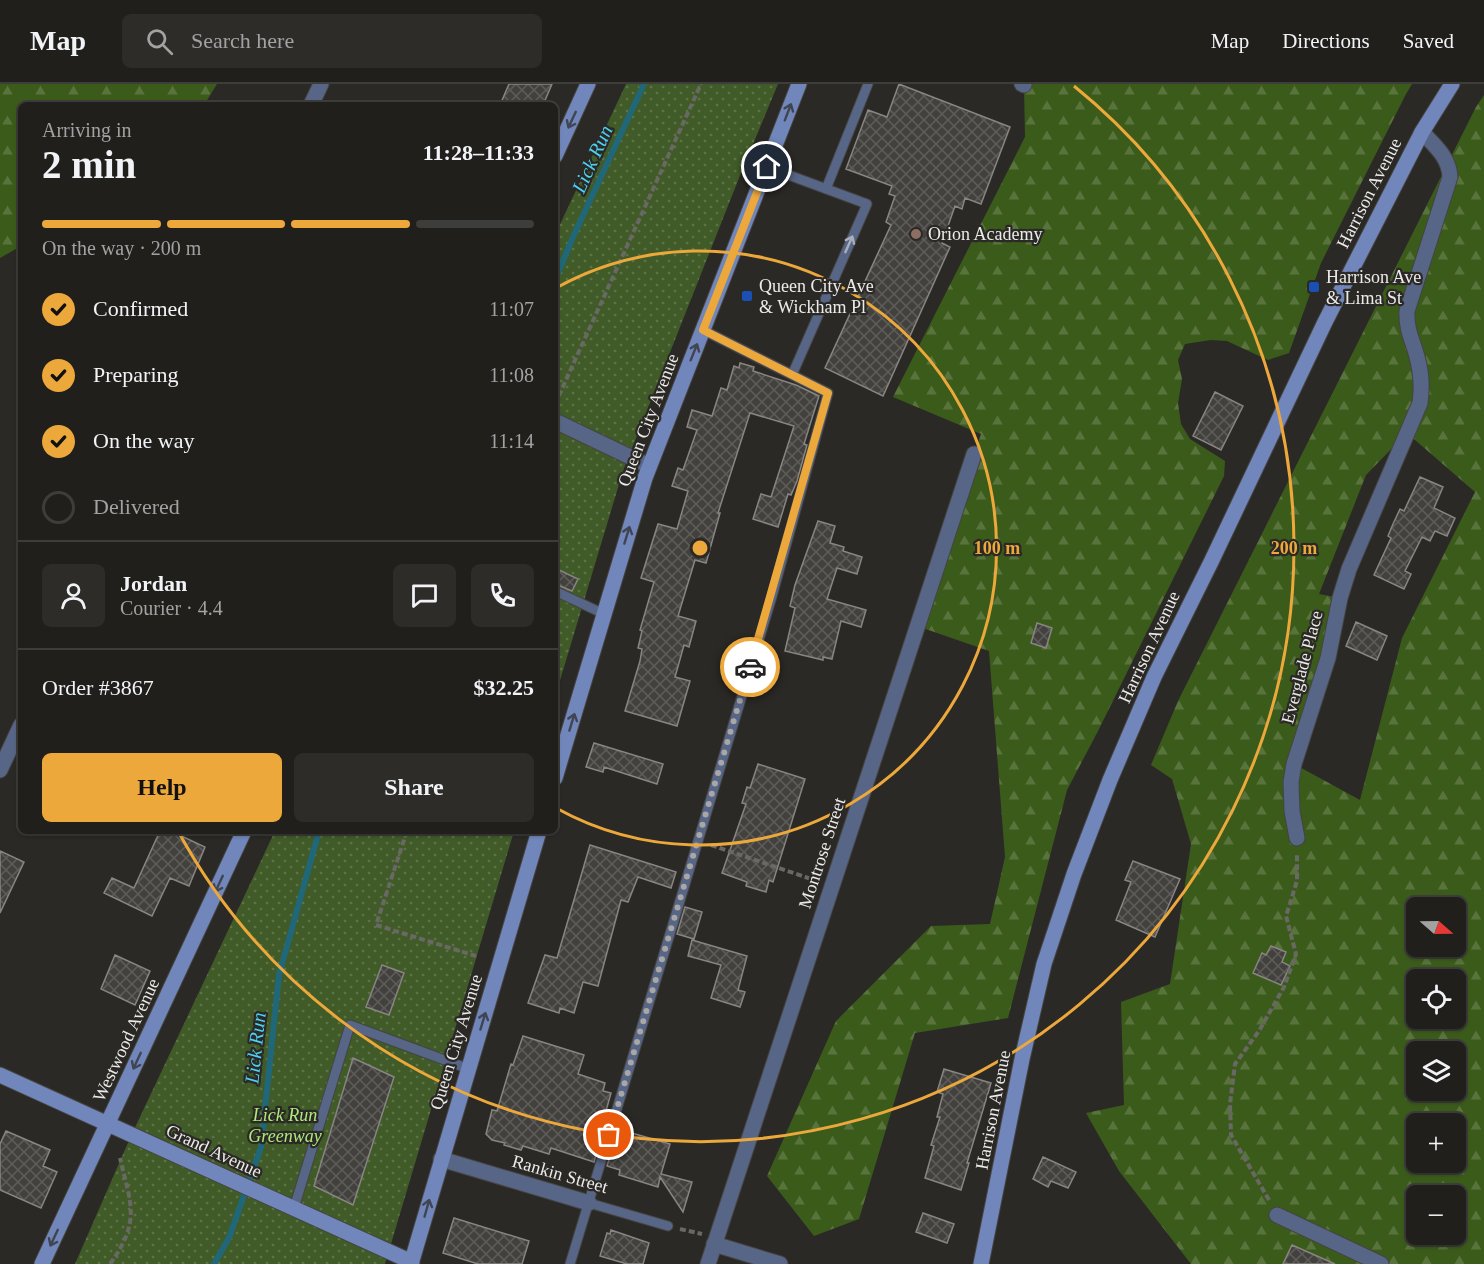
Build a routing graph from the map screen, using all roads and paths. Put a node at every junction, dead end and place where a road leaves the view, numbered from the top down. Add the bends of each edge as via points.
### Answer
1 (321, 84) edge
2 (588, 84) edge
3 (701, 84) edge
4 (799, 84) edge
5 (868, 84) edge
6 (1452, 84) edge
7 (312, 102) edge
8 (1422, 132) junction
9 (558, 149) edge
10 (767, 167) junction
11 (826, 189) junction
12 (703, 330) junction
13 (792, 375) junction
14 (558, 398) edge
15 (558, 421) edge
16 (974, 454) dead end
17 (649, 466) junction
18 (558, 592) edge
19 (604, 614) junction
20 (18, 731) edge
21 (558, 768) edge
22 (0, 770) edge
23 (243, 834) edge
24 (406, 834) edge
25 (538, 834) edge
26 (1297, 838) joint
27 (723, 848) dead end
28 (832, 886) junction
29 (477, 956) dead end
30 (469, 1069) junction
31 (0, 1075) edge
32 (108, 1124) junction
33 (120, 1158) dead end
34 (441, 1159) junction
35 (589, 1203) junction
36 (294, 1208) junction
37 (1277, 1215) joint
38 (668, 1226) joint
39 (714, 1244) junction
40 (412, 1263) edge
41 (42, 1264) edge
42 (110, 1264) edge
43 (570, 1264) edge
44 (708, 1264) edge
45 (780, 1264) edge
46 (981, 1264) edge
47 (1381, 1264) edge

1 - 7 street
2 -> 9 main road
3 - 14 path
10 -> 4 main road, Queen City Avenue
5 - 11 lane
6 - 8 main road, Harrison Avenue
8 - 26 street, Everglade Place via 1444,156 1450,177 1407,311 1406,325 1423,386 1420,403 1340,598 1328,658 1294,764 1292,811
8 - 46 main road, Harrison Avenue via 1325,322 1154,677 1078,864 1044,964
10 - 11 lane
10 - 12 main road, Queen City Avenue
13 -> 11 lane via 867,204
12 - 13 lane
17 -> 12 main road, Queen City Avenue
13 - 35 lane via 828,393 771,600
15 - 17 street
16 - 28 street, Montrose Street
19 -> 17 main road, Queen City Avenue
18 - 19 lane
21 -> 19 main road, Queen City Avenue
20 - 22 street
23 -> 32 main road, Westwood Avenue
24 - 29 path via 376,925
30 -> 25 main road, Queen City Avenue
26 - 37 path via 1298,881 1286,916 1296,954 1284,987 1234,1064 1230,1104 1231,1135
27 - 28 path
28 - 39 street, Montrose Street
30 - 34 main road, Queen City Avenue
30 - 36 lane via 350,1025
31 - 32 main road, Grand Avenue
32 - 36 main road, Grand Avenue
32 -> 41 main road, Westwood Avenue
33 - 42 path via 132,1214 130,1228
34 - 35 street, Rankin Street
40 -> 34 main road, Queen City Avenue
35 - 38 lane, Rankin Street
35 - 43 lane
36 - 40 main road, Grand Avenue
37 - 47 street
38 - 39 path via 705,1235
39 - 44 street, Montrose Street
39 - 45 street

